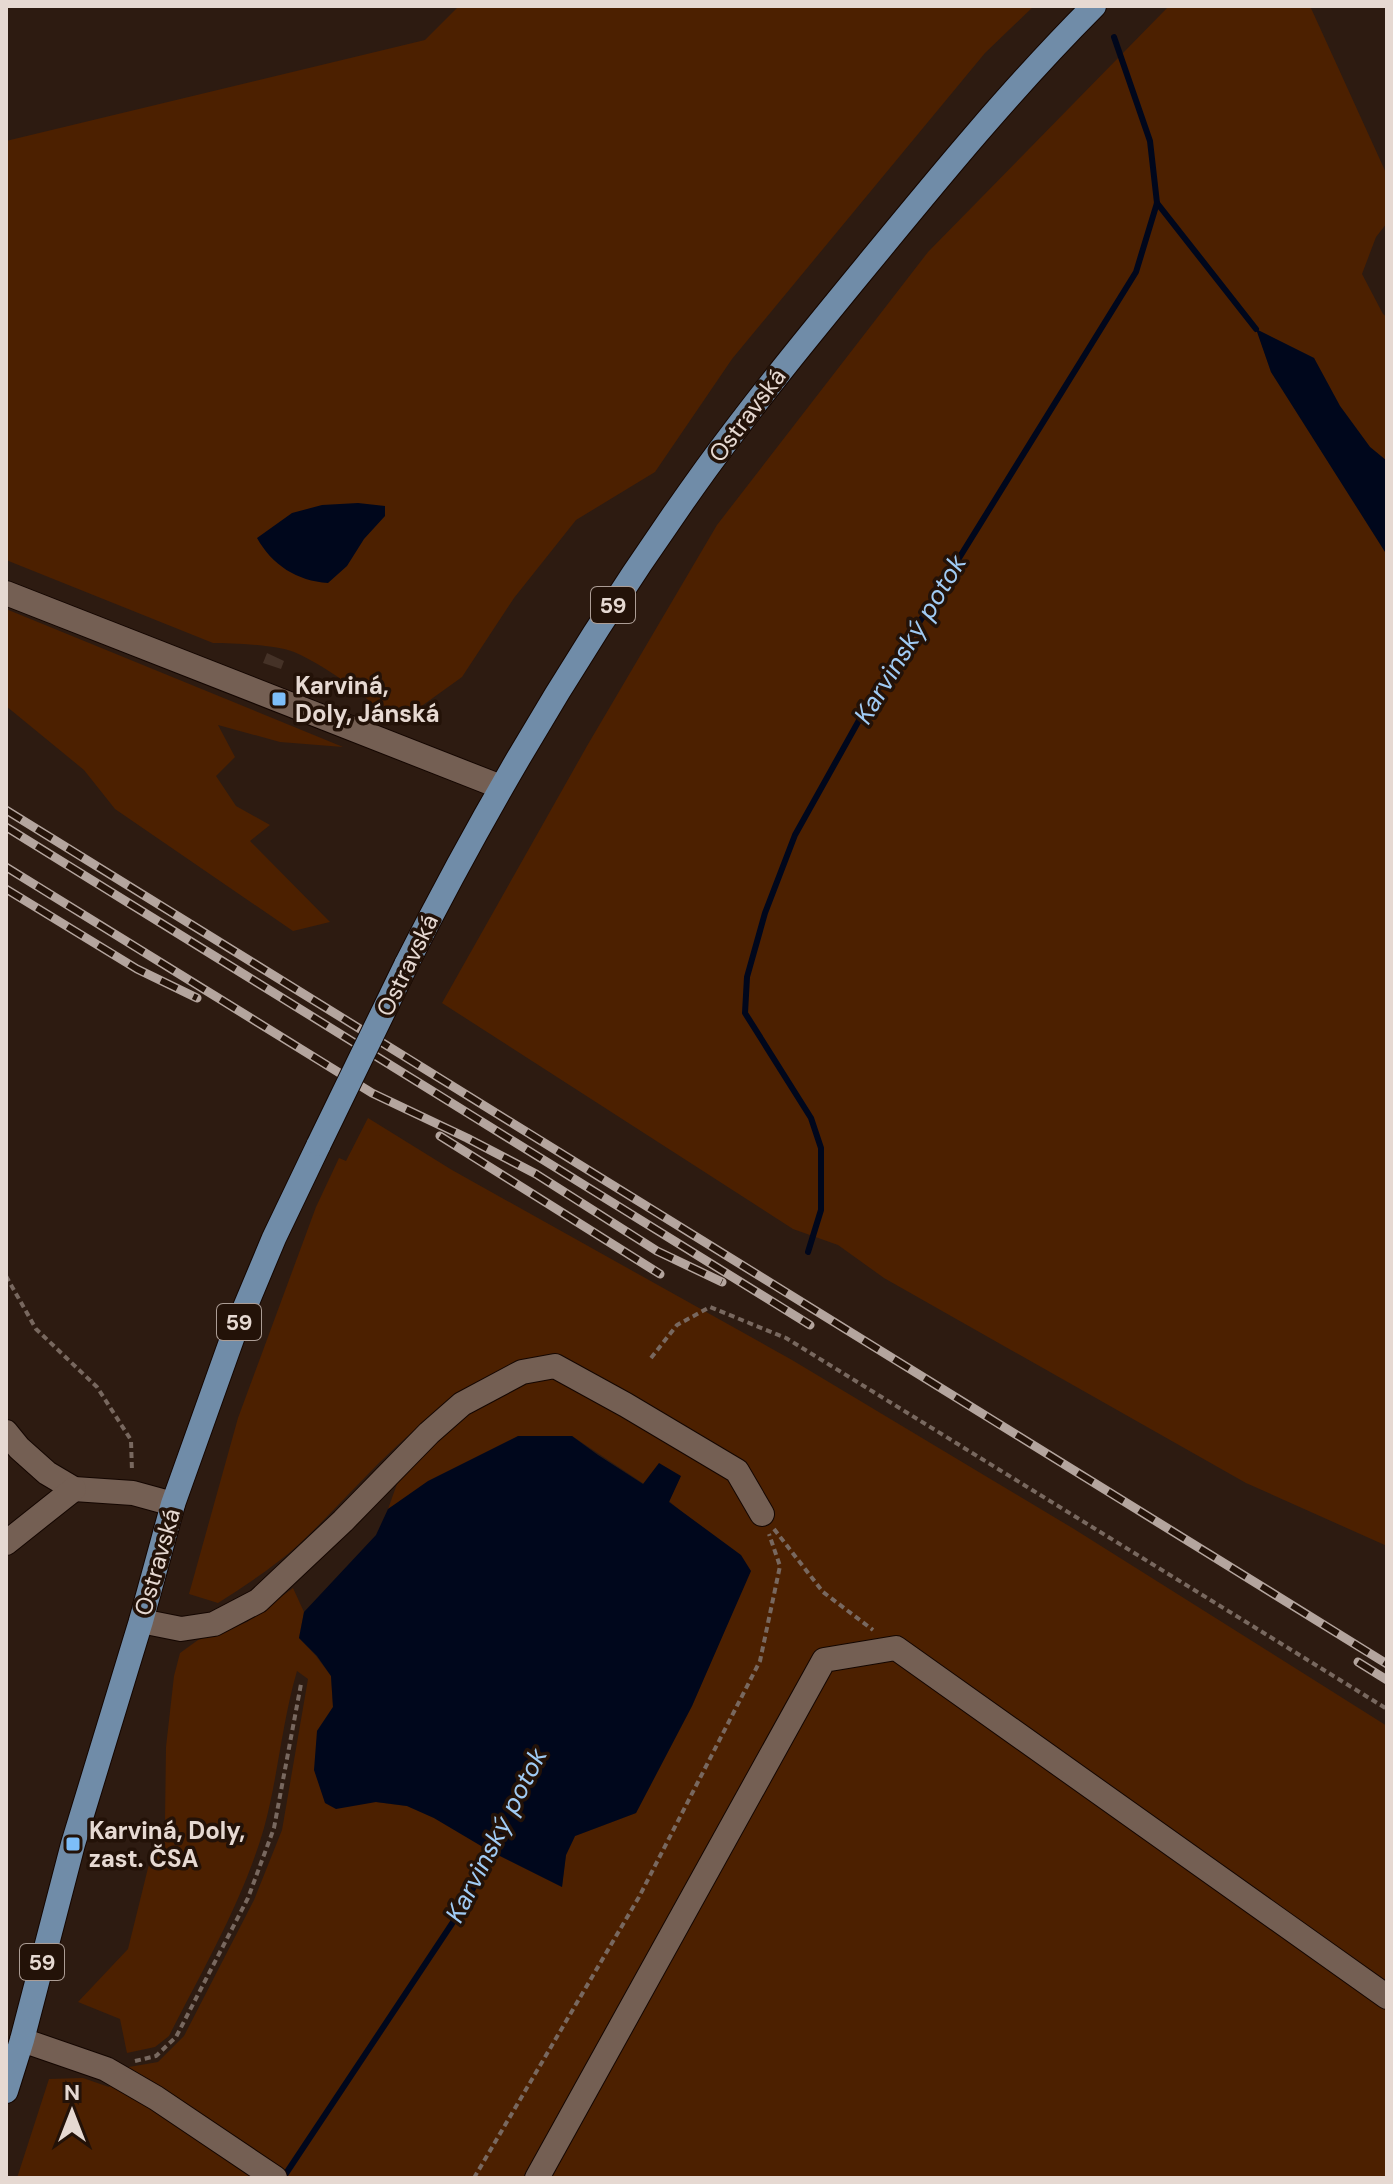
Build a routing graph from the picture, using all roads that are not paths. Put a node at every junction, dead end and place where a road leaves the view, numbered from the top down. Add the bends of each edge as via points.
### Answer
1 (1094, 6) edge
2 (6, 593) edge
3 (501, 787) junction
4 (6, 1432) edge
5 (74, 1489) junction
6 (173, 1504) junction
7 (762, 1514) road end
8 (6, 1543) edge
9 (141, 1621) junction
10 (1387, 1997) edge
11 (22, 2040) junction
12 (7, 2081) edge
13 (275, 2178) edge
14 (537, 2178) edge

1 - 3 main road, Ostravská / 59 via 985,122 735,430 644,558
2 - 3 street
3 - 6 main road, Ostravská / 59, bridge via 449,879 288,1208 243,1311
4 - 5 street via 47,1473
5 - 6 street via 133,1493
5 - 8 street
6 - 9 main road, Ostravská / 59
7 - 9 street via 737,1471 555,1366 522,1372 462,1404 258,1601 214,1624 181,1629
9 - 11 main road, Ostravská / 59 via 73,1844
10 - 14 street via 896,1648 824,1660
11 - 12 main road, Ostravská / 59
11 - 13 street via 106,2069

